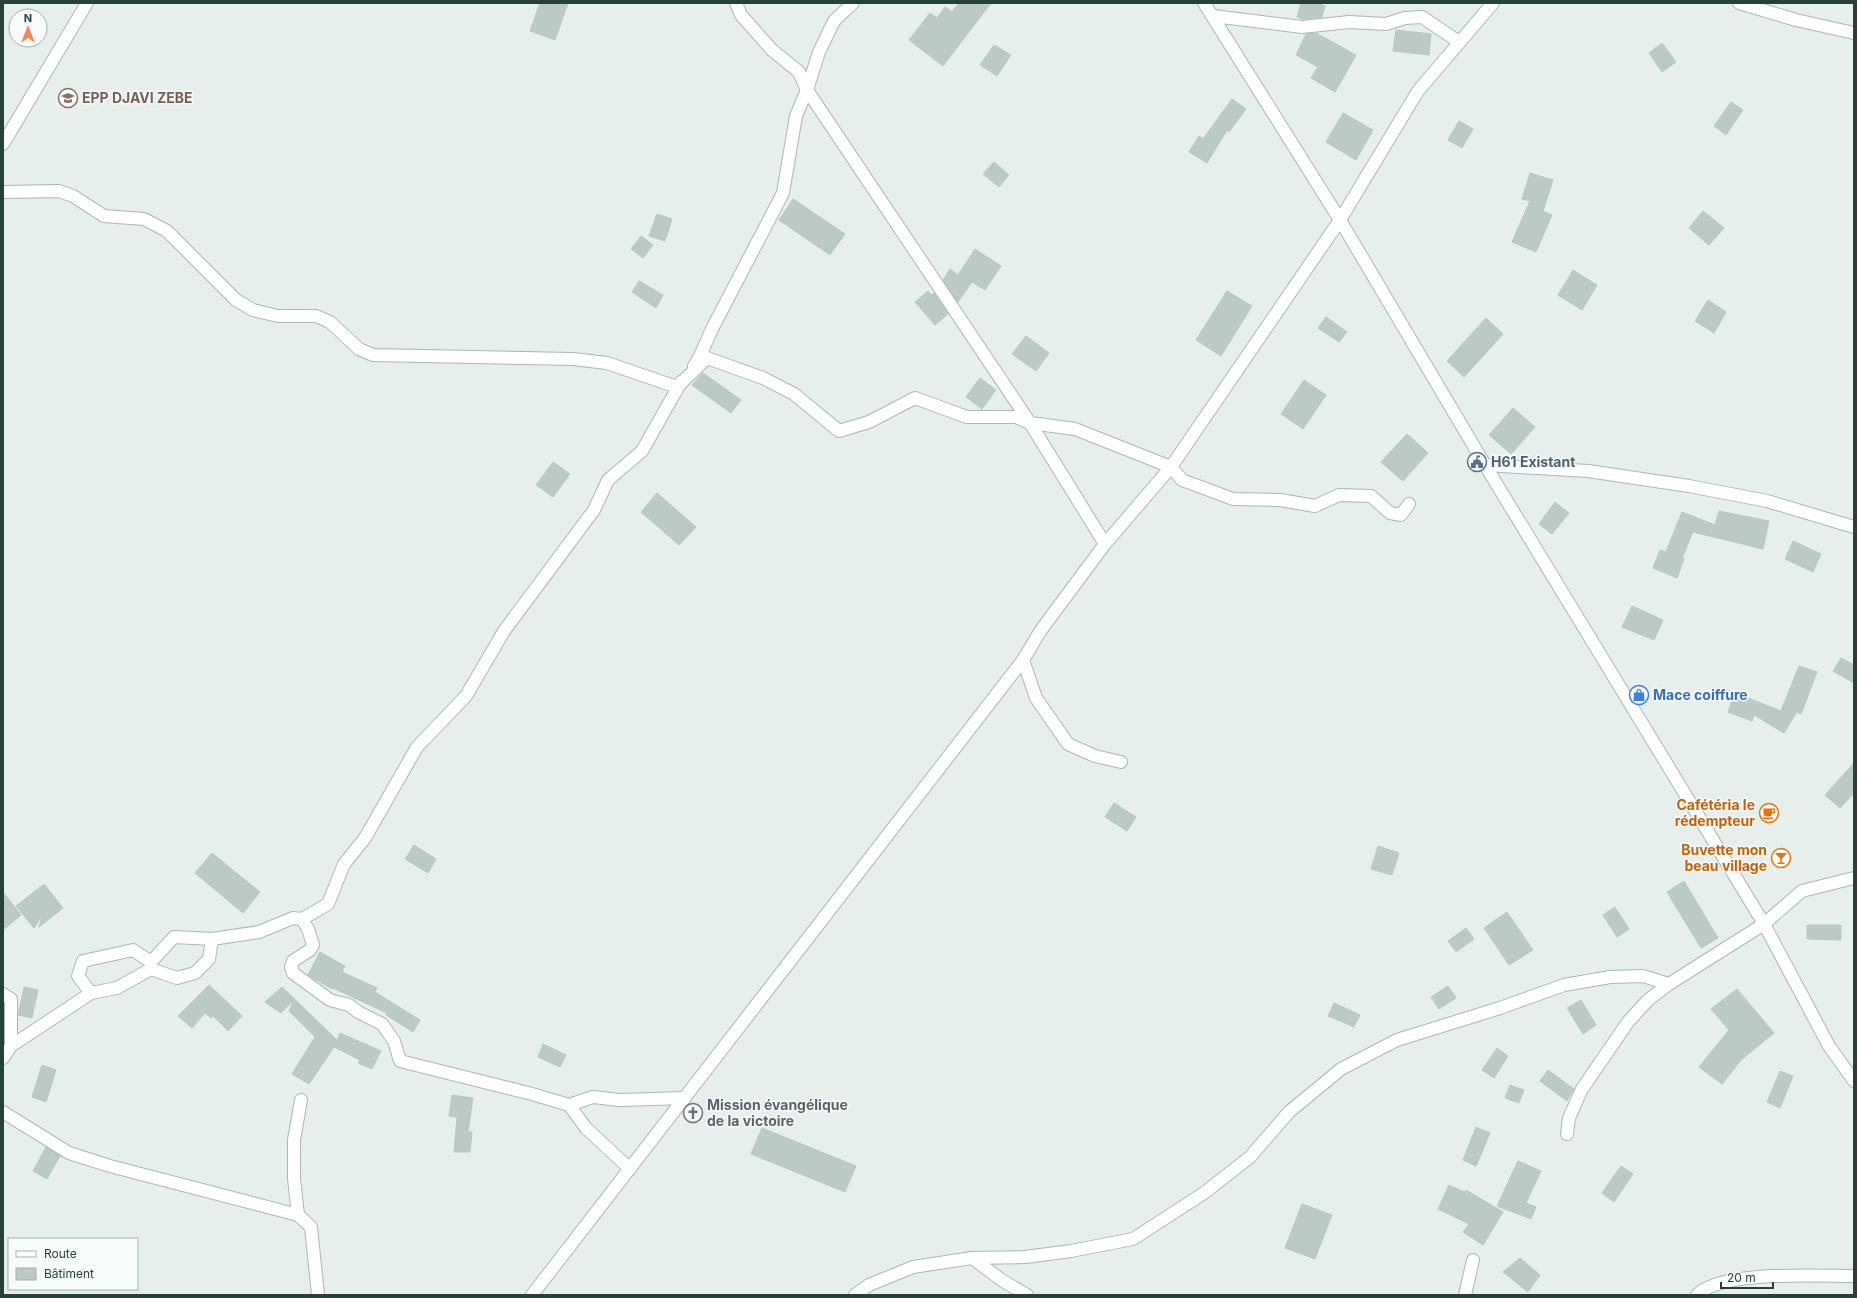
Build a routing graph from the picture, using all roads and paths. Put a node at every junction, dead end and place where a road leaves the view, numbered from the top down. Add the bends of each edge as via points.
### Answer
1 (87, 3) edge
2 (736, 3) edge
3 (853, 3) edge
4 (1204, 3) edge
5 (1493, 3) edge
6 (1739, 3) edge
7 (1213, 16) junction
8 (1854, 33) edge
9 (1459, 42) junction
10 (807, 90) junction
11 (3, 144) edge
12 (3, 192) edge
13 (1340, 220) junction
14 (677, 387) junction
15 (1030, 423) junction
16 (1485, 465) junction
17 (1171, 467) junction
18 (1162, 477) junction
19 (1182, 480) junction
20 (1409, 504) dead end
21 (1854, 527) edge
22 (1104, 544) junction
23 (1023, 660) junction
24 (1121, 762) dead end
25 (1852, 876) edge
26 (302, 919) junction
27 (1764, 924) junction
28 (212, 939) junction
29 (151, 966) junction
30 (1669, 984) junction
31 (3, 994) edge
32 (92, 994) junction
33 (11, 1046) junction
34 (3, 1058) edge
35 (1854, 1081) edge
36 (685, 1098) junction
37 (301, 1100) dead end
38 (569, 1105) junction
39 (3, 1112) edge
40 (1566, 1134) dead end
41 (630, 1169) junction
42 (298, 1215) junction
43 (972, 1258) junction
44 (1473, 1260) dead end
45 (1854, 1276) edge
46 (318, 1295) edge
47 (532, 1295) edge
48 (855, 1295) edge
49 (1026, 1295) edge
50 (1465, 1295) edge
51 (1697, 1295) edge

1 - 11 street
2 - 10 street via 740,15 772,50 799,72
3 - 10 street via 834,21
4 - 7 street
5 - 9 street
6 - 8 street via 1796,20
7 - 9 street via 1302,27 1350,22 1386,24 1405,18 1422,17
7 - 13 street
9 - 13 street via 1418,91
10 - 14 street via 796,116 783,193 700,356
10 - 15 street
12 - 14 street via 60,191 73,196 104,216 144,219 167,231 236,300 253,310 278,316 316,316 330,322 359,349 373,355 607,363
13 - 16 street
13 - 17 street
14 - 15 street via 707,358 763,378 794,394 839,431 869,422 915,398 967,417 1016,417
14 - 26 street via 642,451 608,480 594,510 504,631 466,696 417,747 365,838 344,864 328,904
15 - 17 street via 1074,429
15 - 22 street
16 - 21 street via 1588,471 1689,486 1767,501
16 - 27 street
17 - 18 street
17 - 19 street
18 - 19 street
18 - 22 street
19 - 20 street via 1233,499 1280,500 1315,506 1338,495 1371,496 1390,513 1401,515
22 - 23 street via 1041,630
23 - 24 street via 1036,698 1068,744 1095,756
23 - 36 street
25 - 27 street via 1802,891
26 - 28 street via 293,918 259,932
26 - 38 street via 313,945 310,950 293,961 293,973 330,1000 349,1005 382,1024 394,1041 400,1061
27 - 30 street
27 - 35 street via 1829,1046
28 - 29 street via 174,937
28 - 29 street via 209,959 196,973 177,978
29 - 32 street via 117,988
29 - 32 street via 133,950 83,962 78,976
30 - 40 street via 1648,1000 1628,1022 1582,1089 1568,1118
30 - 43 street via 1643,976 1610,977 1564,985 1397,1040 1341,1069 1289,1112 1250,1157 1204,1193 1133,1239 1025,1257
31 - 33 street via 11,999
32 - 33 street
33 - 34 street
36 - 38 street via 619,1100 593,1097
36 - 41 street
37 - 42 street via 294,1140 294,1178
38 - 41 street via 586,1128
39 - 42 street via 69,1153
41 - 47 street
42 - 46 street via 311,1227
43 - 48 street via 913,1267 869,1285
43 - 49 street
44 - 50 street
45 - 51 street via 1743,1277 1713,1284

